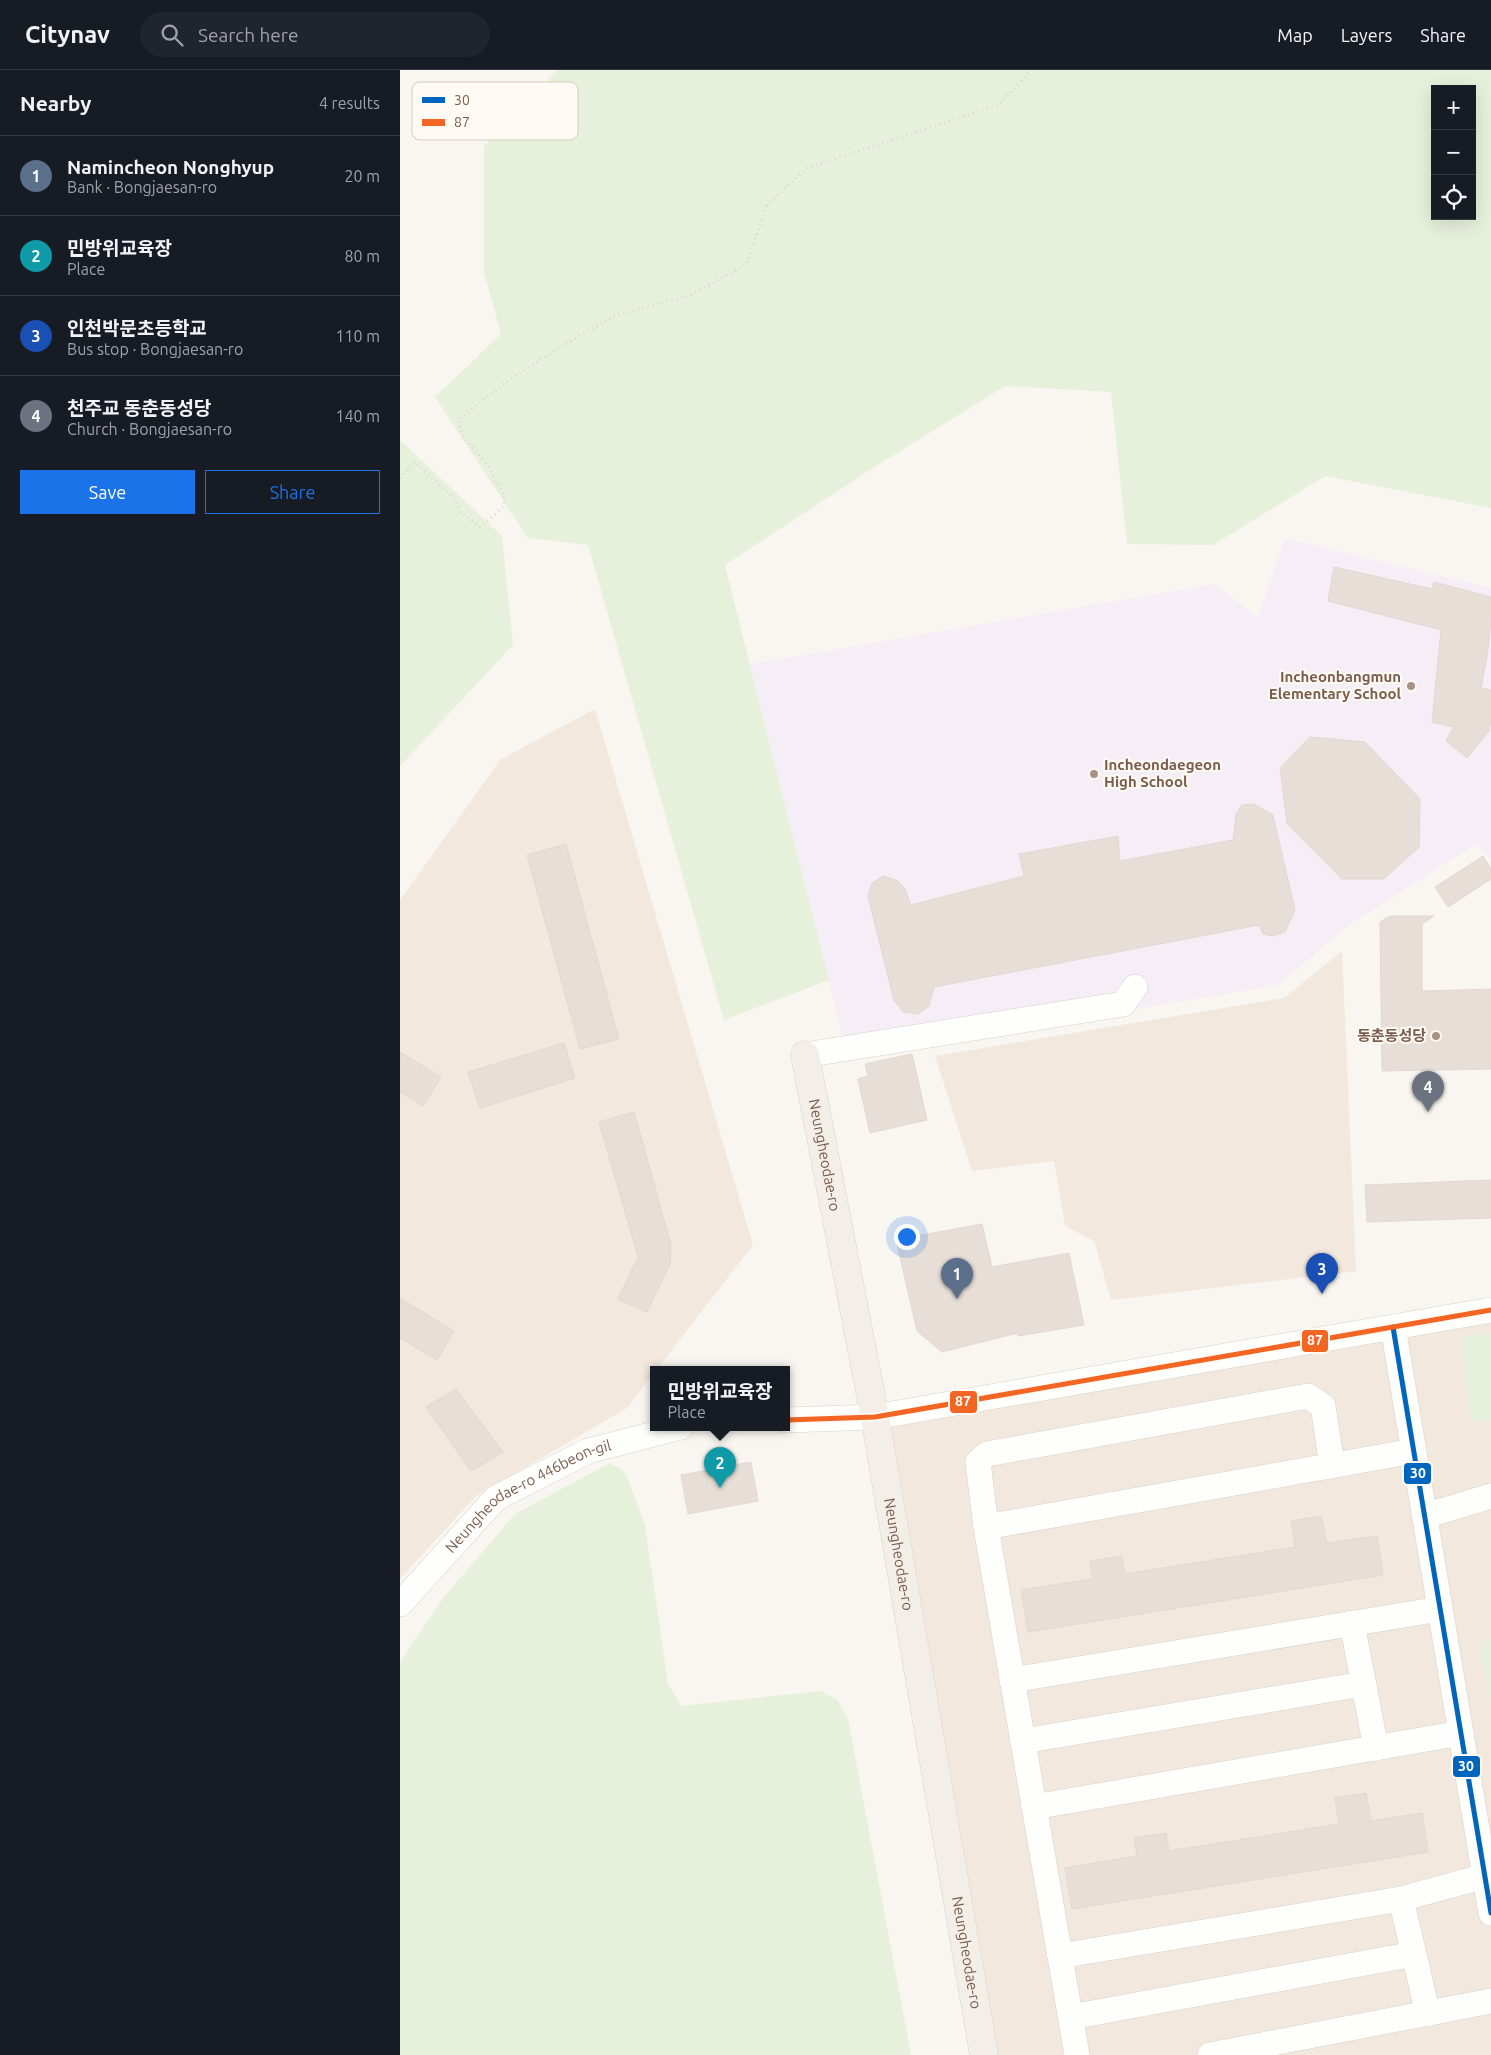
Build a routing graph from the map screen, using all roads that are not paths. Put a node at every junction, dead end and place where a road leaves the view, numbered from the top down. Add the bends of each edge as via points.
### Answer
1 (1135, 987) dead end
2 (805, 1055) joint
3 (1491, 1310) edge
4 (1393, 1328) junction
5 (875, 1417) junction
6 (790, 1420) edge
7 (666, 1431) edge
8 (1414, 1452) junction
9 (1332, 1466) junction
10 (1491, 1496) edge
11 (1424, 1516) junction
12 (986, 1527) junction
13 (400, 1604) edge
14 (1440, 1609) junction
15 (1352, 1623) junction
16 (1012, 1680) junction
17 (1363, 1684) junction
18 (1461, 1733) junction
19 (1023, 1741) junction
20 (1376, 1748) junction
21 (1034, 1806) junction
22 (1485, 1876) junction
23 (1401, 1899) junction
24 (1491, 1913) edge
25 (1414, 1954) junction
26 (1060, 1956) junction
27 (1491, 2002) edge
28 (1428, 2014) junction
29 (1071, 2017) junction
30 (984, 2055) edge
31 (1077, 2055) edge
32 (1210, 2055) edge

1 - 2 street via 1123,1004
2 - 5 main road, Neungheodae-ro
3 - 4 street
4 - 5 street
4 - 8 street
5 - 6 street
5 - 30 main road, Neungheodae-ro
7 - 13 street, Neungheodae-ro 446beon-gil via 588,1451 496,1498
8 - 9 street
8 - 11 street
9 - 12 street
9 - 12 street via 1323,1406 1308,1396 987,1454 978,1462
10 - 11 street
11 - 14 street
12 - 16 street
14 - 15 street
14 - 18 street
15 - 16 street
15 - 17 street
16 - 19 street
17 - 19 street
17 - 20 street
18 - 20 street
18 - 22 street
19 - 21 street
20 - 21 street
21 - 26 street
22 - 23 street
22 - 24 street
23 - 25 street
23 - 26 street
25 - 28 street
25 - 29 street
26 - 29 street
27 - 28 street
28 - 32 street
29 - 31 street

